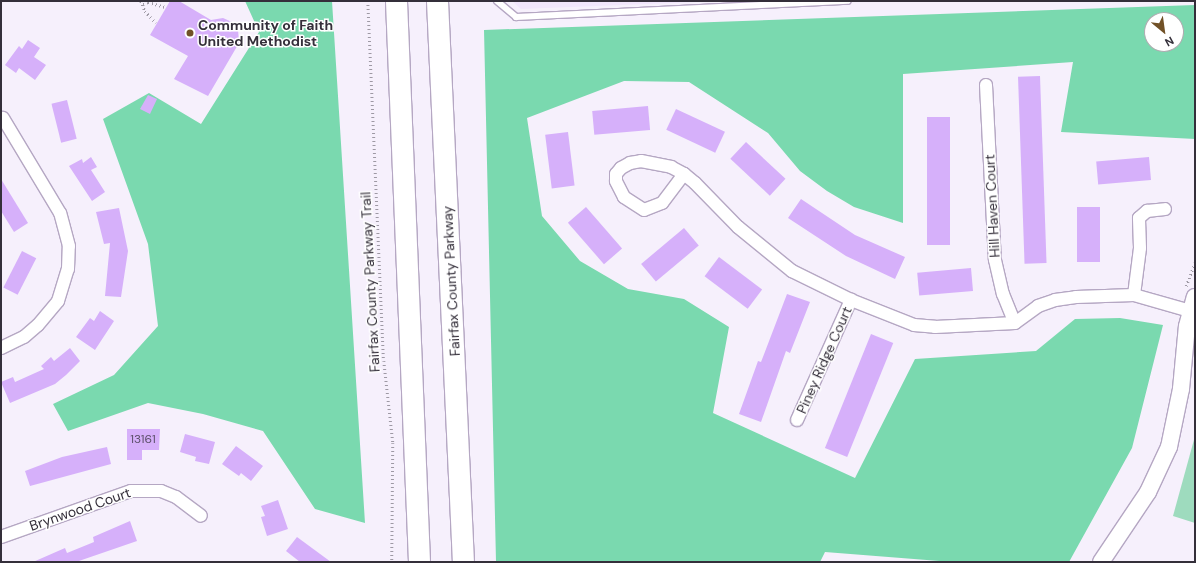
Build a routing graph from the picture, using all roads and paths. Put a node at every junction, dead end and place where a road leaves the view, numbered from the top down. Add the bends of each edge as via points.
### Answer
1 (368, 1) edge
2 (396, 1) edge
3 (437, 1) edge
4 (497, 1) edge
5 (848, 1) edge
6 (142, 3) edge
7 (166, 6) dead end
8 (156, 23) dead end
9 (986, 85) dead end
10 (3, 118) dead end
11 (684, 174) junction
12 (1165, 209) dead end
13 (1134, 295) junction
14 (850, 300) junction
15 (1193, 304) edge
16 (1015, 323) junction
17 (1, 348) edge
18 (797, 420) dead end
19 (201, 516) dead end
20 (1, 537) edge
21 (392, 562) edge
22 (419, 562) edge
23 (463, 562) edge
24 (1101, 562) edge

1 - 21 path, Fairfax County Parkway Trail via 384,361 393,443
2 - 22 highway
3 - 23 highway, Fairfax County Parkway
4 - 5 lane via 516,17
6 - 7 path
6 - 8 path via 145,11
9 - 16 street, Hill Haven Court via 995,260 1002,294
10 - 17 street via 60,213 69,246 68,269 58,301 24,337
11 - 11 street via 666,165 641,161 621,168 616,174 616,181 624,197 644,210 662,203
11 - 14 street via 777,261
12 - 13 street via 1147,211 1139,218 1140,248
13 - 15 street
13 - 16 street via 1076,296 1054,300 1038,306
14 - 16 street via 914,325 935,327
14 - 18 street, Piney Ridge Court
15 - 24 street via 1184,349 1179,404 1169,447 1148,492
19 - 20 street, Brynwood Court via 176,497 161,491 131,491

